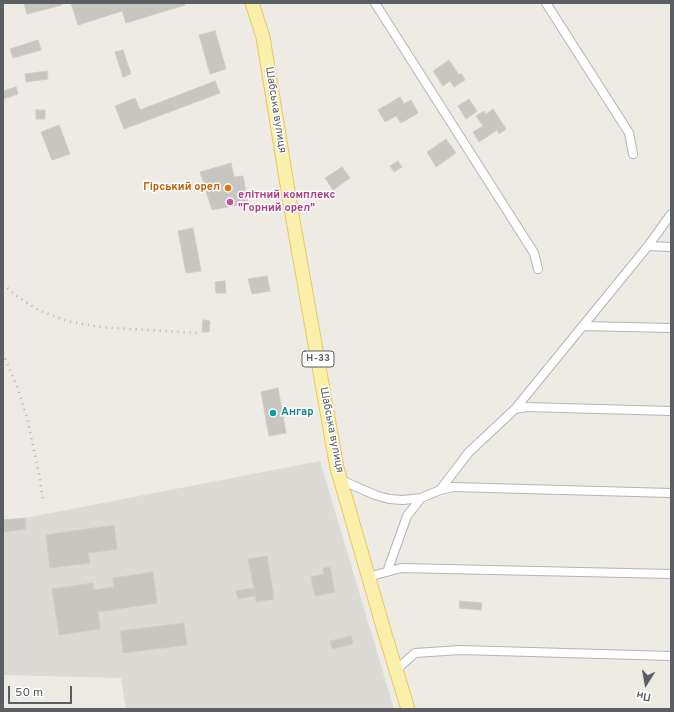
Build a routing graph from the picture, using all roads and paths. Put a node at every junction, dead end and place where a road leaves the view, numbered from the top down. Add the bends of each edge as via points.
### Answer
1 (252, 3) edge
2 (375, 3) edge
3 (546, 3) edge
4 (633, 154) dead end
5 (671, 214) edge
6 (648, 246) junction
7 (671, 247) edge
8 (538, 269) dead end
9 (583, 326) junction
10 (671, 328) edge
11 (515, 409) junction
12 (671, 411) edge
13 (341, 480) junction
14 (440, 490) junction
15 (671, 493) edge
16 (421, 498) junction
17 (387, 572) junction
18 (671, 574) edge
19 (368, 577) junction
20 (671, 656) edge
21 (396, 670) junction
22 (408, 709) edge

1 - 13 main road, Шабська вулиця / Н-33 via 263,37 294,227
2 - 8 street via 534,253
3 - 4 street via 629,133
5 - 6 street
6 - 7 street
6 - 9 street
9 - 10 street
9 - 11 street
11 - 12 street via 526,407
11 - 14 street via 469,452
13 - 16 street via 389,499
13 - 19 main road, Шабська вулиця / Н-33
14 - 15 street via 453,487
14 - 16 street
16 - 17 street via 408,516
17 - 18 street via 401,568
17 - 19 street
19 - 21 main road, Шабська вулиця / Н-33
20 - 21 street via 460,650 415,653
21 - 22 main road, Шабська вулиця / Н-33

